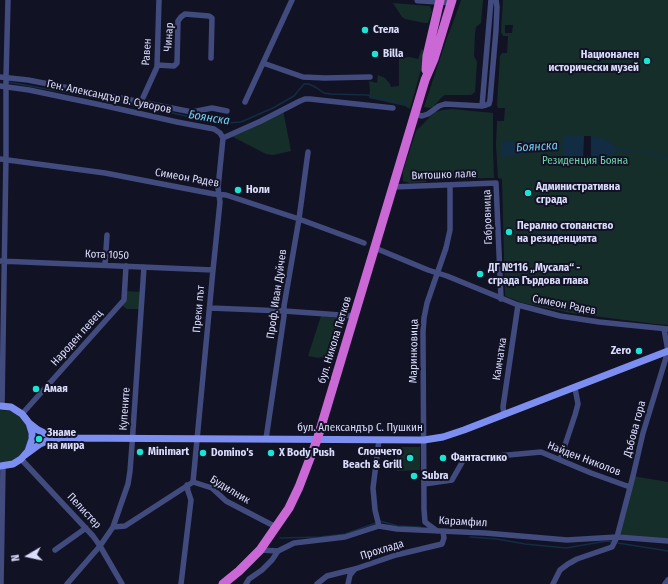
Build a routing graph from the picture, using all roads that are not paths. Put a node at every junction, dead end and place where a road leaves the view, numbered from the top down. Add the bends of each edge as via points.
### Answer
1 (8, 0) edge
2 (158, 0) edge
3 (292, 0) edge
4 (418, 0) edge
5 (491, 0) edge
6 (496, 0) edge
7 (440, 1) edge
8 (452, 1) edge
9 (211, 58) dead end
10 (263, 63) junction
11 (157, 65) junction
12 (486, 65) junction
13 (493, 66) junction
14 (3, 77) edge
15 (370, 77) dead end
16 (425, 80) junction
17 (3, 86) edge
18 (141, 102) junction
19 (245, 102) dead end
20 (482, 106) junction
21 (393, 108) dead end
22 (227, 112) dead end
23 (415, 114) junction
24 (223, 138) junction
25 (308, 152) dead end
26 (3, 159) edge
27 (496, 183) joint
28 (450, 185) junction
29 (393, 187) junction
30 (219, 195) junction
31 (299, 219) junction
32 (107, 235) dead end
33 (364, 243) dead end
34 (375, 248) junction
35 (2, 261) edge
36 (105, 265) junction
37 (126, 266) junction
38 (144, 267) junction
39 (212, 270) junction
40 (438, 273) junction
41 (501, 299) junction
42 (518, 305) junction
43 (210, 308) junction
44 (284, 311) junction
45 (354, 316) junction
46 (666, 329) edge
47 (668, 351) edge
48 (575, 388) junction
49 (1, 406) edge
50 (22, 414) junction
51 (504, 415) junction
52 (29, 423) junction
53 (60, 438) junction
54 (133, 438) junction
55 (197, 438) junction
56 (266, 439) junction
57 (317, 440) junction
58 (378, 440) junction
59 (424, 440) junction
60 (23, 457) junction
61 (560, 460) junction
62 (2, 466) edge
63 (193, 482) junction
64 (424, 484) junction
65 (187, 485) junction
66 (630, 486) junction
67 (426, 522) junction
68 (379, 526) junction
69 (113, 527) junction
70 (276, 527) junction
71 (86, 528) junction
72 (426, 530) junction
73 (441, 532) junction
74 (617, 536) junction
75 (668, 541) edge
76 (100, 546) junction
77 (55, 550) dead end
78 (260, 550) junction
79 (278, 551) junction
80 (355, 569) junction
81 (668, 580) edge
82 (1, 584) edge
83 (68, 584) edge
84 (122, 584) edge
85 (181, 584) edge
86 (223, 584) edge
87 (246, 584) edge
88 (317, 584) edge
89 (348, 584) edge
90 (553, 584) edge
91 (665, 584) edge

1 - 14 street
2 - 11 street, Равен
3 - 10 street
4 - 7 street
5 - 12 street
6 - 13 street
7 - 8 street
7 - 16 highway, бул. Никола Петков via 427,56
8 - 16 highway, бул. Никола Петков
9 - 11 street, Чинар via 212,18 185,14 178,21 177,63 174,66
10 - 15 street via 303,77
10 - 19 street
11 - 18 street, Равен
12 - 13 street via 490,62
12 - 20 street
13 - 20 street via 489,104
14 - 17 street
14 - 18 street, Ген. Александър В. Суворов
16 - 23 highway, бул. Никола Петков
17 - 24 street, Ген. Александър В. Суворов via 214,129
17 - 26 street
18 - 22 street, Ген. Александър В. Суворов via 192,112 212,108
20 - 23 street via 445,104 422,116
21 - 24 street via 310,99 300,101
23 - 29 highway, бул. Никола Петков
24 - 30 street, Преки път
25 - 31 street, Проф. Иван Дуйчев
26 - 30 street, Симеон Радев via 105,173
26 - 35 street
27 - 28 street, Витошко лале
27 - 41 street, Габровница
28 - 29 street, Витошко лале
28 - 40 street, Маринковица via 450,230
29 - 34 highway, бул. Никола Петков
30 - 31 street, Симеон Радев via 226,195
30 - 39 street, Преки път
31 - 33 street, Симеон Радев
31 - 44 street, Проф. Иван Дуйчев
32 - 36 street
34 - 40 street, Симеон Радев
34 - 45 highway, бул. Никола Петков
35 - 36 street, Кота 1050
35 - 49 street
36 - 37 street, Кота 1050
37 - 38 street, Кота 1050
37 - 50 street, Народен певец via 124,300
38 - 39 street, Кота 1050
38 - 54 street, Купените
39 - 43 street, Преки път
40 - 41 street, Симеон Радев
40 - 59 street, Маринковица via 424,318
41 - 42 street, Симеон Радев
42 - 46 street, Симеон Радев via 560,316
42 - 51 street, Камчатка via 503,407
43 - 44 street
43 - 55 street, Преки път
44 - 45 street
44 - 56 street, Проф. Иван Дуйчев
45 - 57 highway, бул. Никола Петков
46 - 47 street, Симеон Радев
47 - 48 main road, бул. Александър С. Пушкин
47 - 66 street, Дъбова гора
48 - 51 main road, бул. Александър С. Пушкин
48 - 61 street via 578,404 576,415
49 - 50 main road via 11,407
50 - 52 main road
51 - 59 main road, бул. Александър С. Пушкин via 443,437
52 - 53 main road, бул. Александър С. Пушкин via 38,430
52 - 60 main road via 32,439
53 - 54 main road, бул. Александър С. Пушкин
53 - 60 main road, бул. Александър С. Пушкин via 40,444
54 - 55 main road, бул. Александър С. Пушкин
54 - 69 street, Купените via 128,484
55 - 56 main road, бул. Александър С. Пушкин
55 - 63 street, Преки път
56 - 57 main road, бул. Александър С. Пушкин
57 - 58 main road, бул. Александър С. Пушкин
57 - 70 highway, бул. Никола Петков via 299,487
58 - 59 main road, бул. Александър С. Пушкин
58 - 68 street via 373,488
59 - 64 street, Маринковица
60 - 62 main road, бул. Александър С. Пушкин via 13,464
60 - 71 street, Пелистер
61 - 64 street, Найден Николов via 540,452 464,458 452,480
61 - 66 street, Найден Николов
62 - 82 street
63 - 65 street, Будилник
63 - 70 street, Будилник via 212,488 226,502
64 - 67 street, Маринковица
65 - 69 street, Будилник via 125,526
65 - 85 street via 191,500
66 - 74 street, Дъбова гора
67 - 72 street, Маринковица
67 - 73 street
68 - 72 street, Карамфил
68 - 79 street, Карамфил via 345,537 294,543
69 - 76 street, Купените
70 - 78 highway, бул. Никола Петков
71 - 76 street, Пелистер
71 - 77 street
72 - 73 street, Карамфил
73 - 74 street, Карамфил via 567,540
73 - 80 street, Прохлада via 444,538 442,544 396,555
74 - 75 street, Карамфил
74 - 90 street via 612,547 577,559 560,570
76 - 83 street
76 - 84 street, Пелистер
78 - 79 street, Карамфил
78 - 86 highway, бул. Никола Петков
79 - 87 street
80 - 88 street, Прохлада via 327,576
80 - 89 street
81 - 91 street

